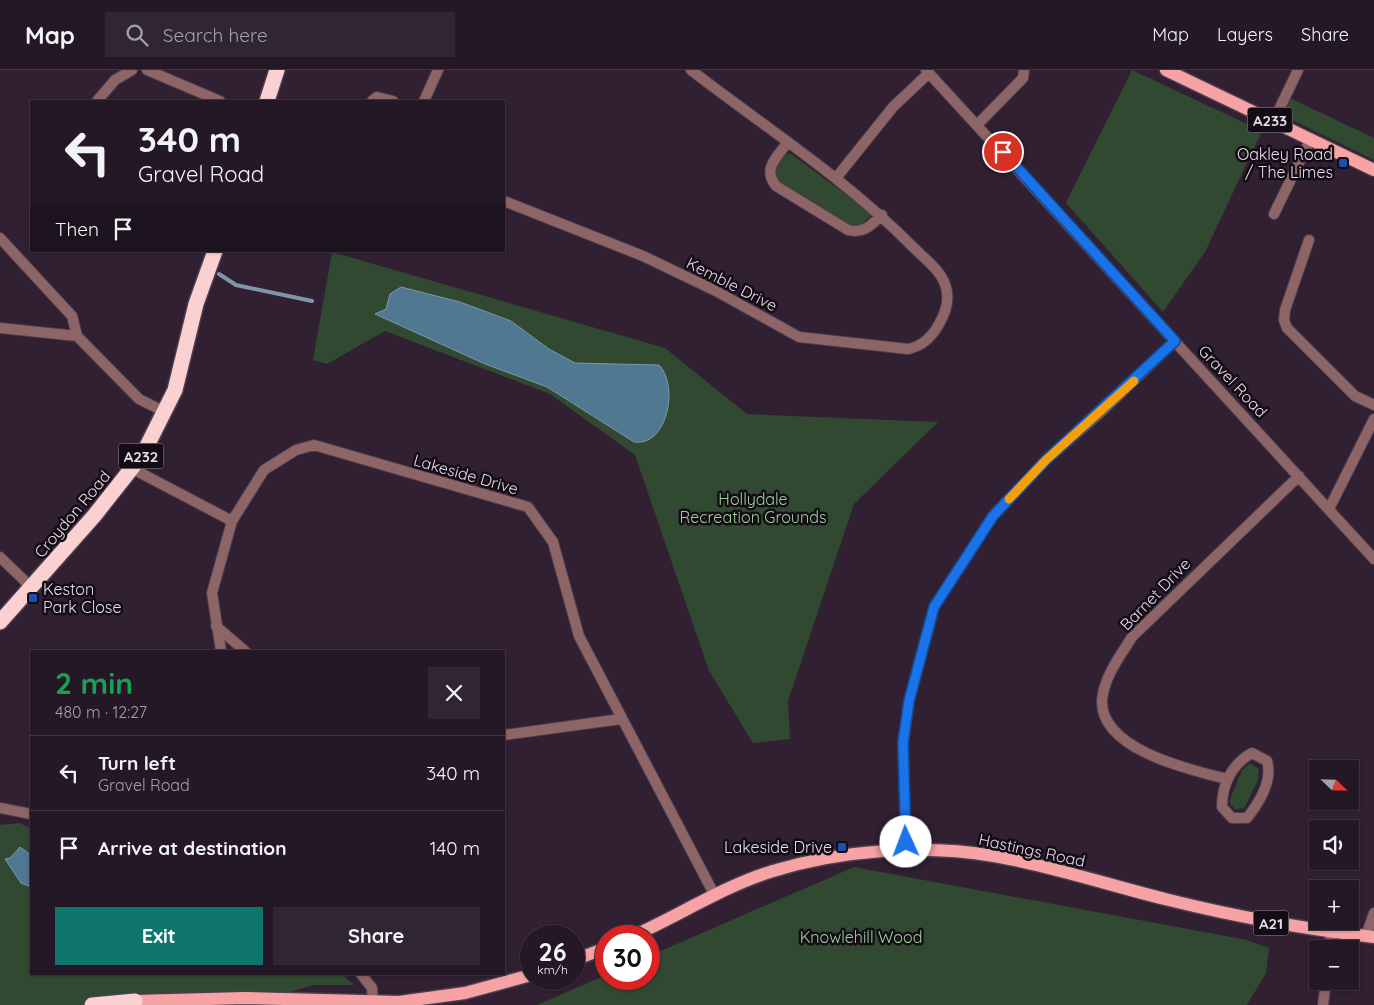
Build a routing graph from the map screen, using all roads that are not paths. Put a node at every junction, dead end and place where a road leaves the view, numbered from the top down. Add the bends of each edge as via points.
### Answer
1 (132, 70) edge
2 (147, 70) edge
3 (277, 70) edge
4 (438, 70) edge
5 (691, 70) edge
6 (1024, 70) edge
7 (1166, 70) edge
8 (1298, 70) edge
9 (928, 72) edge
10 (98, 100) edge
11 (218, 100) edge
12 (267, 100) edge
13 (373, 100) edge
14 (389, 100) edge
15 (424, 100) edge
16 (1273, 122) junction
17 (978, 124) junction
18 (1310, 140) junction
19 (788, 142) junction
20 (1374, 170) edge
21 (836, 178) junction
22 (505, 201) edge
23 (1274, 214) dead end
24 (882, 215) junction
25 (0, 238) edge
26 (1309, 240) dead end
27 (214, 252) edge
28 (0, 328) edge
29 (77, 336) junction
30 (1175, 341) junction
31 (1374, 406) edge
32 (165, 412) junction
33 (1374, 419) edge
34 (132, 469) junction
35 (1299, 476) junction
36 (1329, 509) junction
37 (232, 521) junction
38 (0, 557) edge
39 (1374, 559) edge
40 (32, 587) junction
41 (0, 622) edge
42 (216, 626) junction
43 (221, 650) edge
44 (244, 650) edge
45 (621, 719) junction
46 (505, 730) edge
47 (515, 734) junction
48 (505, 735) edge
49 (1227, 779) junction
50 (0, 808) edge
51 (30, 814) edge
52 (906, 851) junction
53 (715, 896) junction
54 (1374, 913) edge
55 (656, 925) edge
56 (1331, 931) junction
57 (1370, 937) edge
58 (1330, 940) edge
59 (362, 975) edge
60 (520, 978) edge
61 (1325, 990) edge
62 (135, 1001) joint
63 (165, 1002) edge
64 (373, 1003) junction
65 (92, 1005) edge
66 (1323, 1005) edge

1 - 10 street via 115,80
2 - 11 street
3 - 12 highway
4 - 15 street
5 - 19 street
6 - 17 street via 1023,78
7 - 16 main road, A233
8 - 16 street
9 - 17 street, Gravel Road
9 - 21 street via 893,107
13 - 14 street via 377,97
16 - 18 main road, A233
17 - 30 street, Gravel Road
18 - 20 main road, A233
18 - 23 street
19 - 21 street
19 - 24 street via 771,166 771,180 776,186 848,230 866,230
21 - 24 street
22 - 24 street, Kemble Drive via 643,256 799,336 908,349 930,338 942,319 947,295 942,279
25 - 29 street via 72,316
26 - 31 street via 1285,310 1287,328 1355,396
27 - 32 highway, Croydon Road / A232 via 196,304 179,377
28 - 29 street
29 - 32 street via 139,399
30 - 35 street, Gravel Road
30 - 52 street via 1046,460 993,516 934,607 909,701 903,743
32 - 34 highway, Croydon Road / A232
33 - 36 street
34 - 37 street
34 - 40 highway, Croydon Road / A232
35 - 36 street, Gravel Road
35 - 49 street, Barnet Drive via 1132,637 1104,688 1105,718 1119,736 1180,768
36 - 39 street, Gravel Road
37 - 42 street, Lakeside Drive via 212,593
37 - 45 street, Lakeside Drive via 264,470 296,450 314,445 528,507 553,542 579,636
38 - 40 street
40 - 41 highway, Croydon Road / A232
42 - 43 street, Lakeside Drive
42 - 44 street
45 - 47 street
45 - 53 street, Lakeside Drive
46 - 47 street
47 - 48 street
49 - 49 street via 1222,807 1232,818 1247,818 1256,807 1268,777 1267,761 1252,753 1234,767
50 - 51 street
52 - 53 main road, Hastings Road / A21 via 842,854 782,868 748,879
52 - 56 main road, Hastings Road / A21 via 992,855 1240,917
53 - 55 main road, Hastings Road / A21
54 - 57 street
56 - 57 main road, Hastings Road / A21
56 - 58 street
59 - 64 street via 372,988
60 - 64 main road via 464,993
61 - 66 street
62 - 63 main road
62 - 65 highway
63 - 64 main road via 246,998

